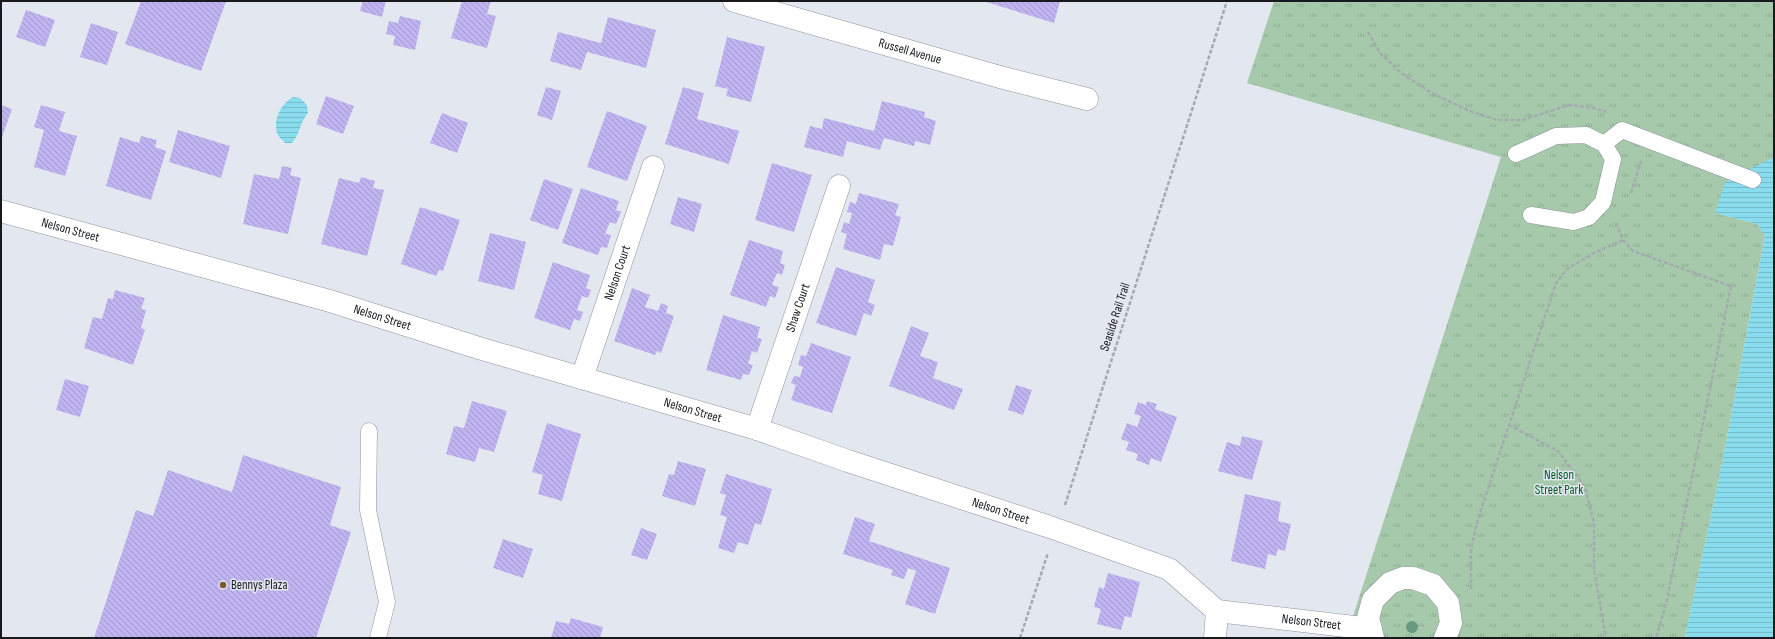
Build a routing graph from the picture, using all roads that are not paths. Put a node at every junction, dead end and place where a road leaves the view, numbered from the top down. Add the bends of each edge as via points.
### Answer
1 (734, 1) edge
2 (1087, 99) dead end
3 (1604, 144) junction
4 (1516, 154) dead end
5 (653, 168) dead end
6 (1754, 180) dead end
7 (839, 186) dead end
8 (1, 211) edge
9 (1531, 215) dead end
10 (582, 378) junction
11 (757, 429) junction
12 (369, 430) dead end
13 (1217, 610) junction
14 (1372, 633) edge
15 (378, 638) edge
16 (1215, 638) edge
17 (1445, 638) edge

1 - 2 main road, Russell Avenue via 1000,77
3 - 4 lane via 1586,135 1556,136
3 - 6 lane via 1622,130
3 - 9 lane via 1613,159 1603,202 1589,217 1574,222
5 - 10 main road, Nelson Court
7 - 11 main road, Shaw Court
8 - 10 main road, Nelson Street via 330,301
10 - 11 main road, Nelson Street
11 - 13 main road, Nelson Street via 1169,569
12 - 15 lane via 368,510 387,602
13 - 14 main road, Nelson Street
13 - 16 main road
14 - 17 main road, Nelson Street via 1368,618 1373,600 1390,583 1403,578 1413,578 1433,585 1448,603 1451,624

